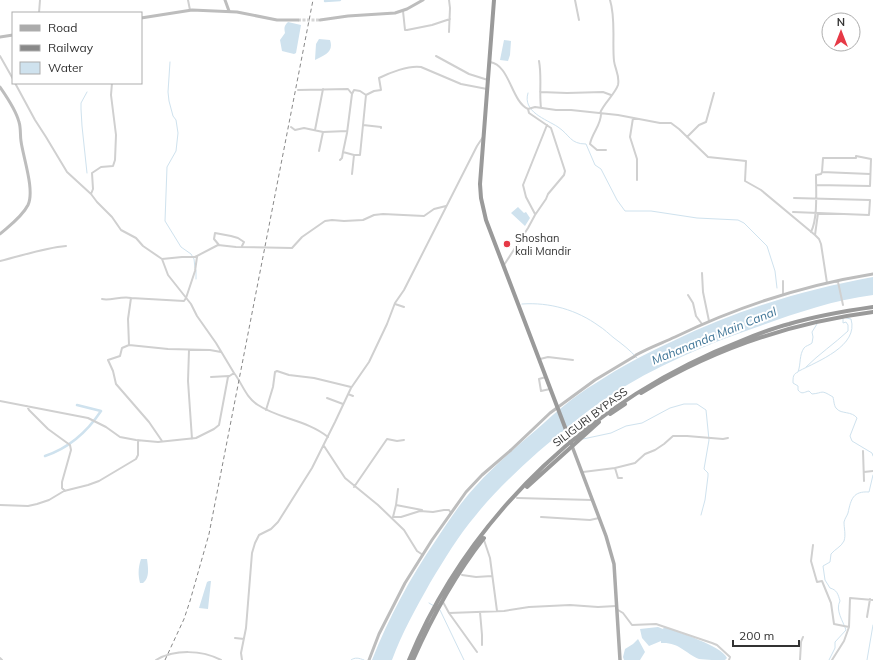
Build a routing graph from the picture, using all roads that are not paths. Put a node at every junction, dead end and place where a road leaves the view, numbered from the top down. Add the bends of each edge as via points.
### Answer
1 (40, 0) edge
2 (188, 0) edge
3 (225, 0) edge
4 (423, 0) edge
5 (449, 0) edge
6 (494, 0) edge
7 (575, 0) edge
8 (610, 0) edge
9 (190, 10) junction
10 (229, 11) junction
11 (403, 11) junction
12 (39, 12) edge
13 (142, 18) edge
14 (450, 19) junction
15 (298, 20) tunnel mouth
16 (320, 20) tunnel mouth
17 (579, 20) dead end
18 (449, 32) dead end
19 (12, 35) edge
20 (0, 37) edge
21 (0, 56) edge
22 (436, 56) dead end
23 (489, 62) junction
24 (539, 62) dead end
25 (12, 78) edge
26 (488, 80) junction
27 (16, 84) edge
28 (112, 84) edge
29 (0, 87) edge
30 (323, 89) junction
31 (487, 89) junction
32 (298, 90) dead end
33 (540, 92) junction
34 (714, 93) dead end
35 (352, 94) junction
36 (366, 95) junction
37 (611, 95) junction
38 (541, 108) junction
39 (528, 109) junction
40 (600, 114) junction
41 (633, 118) junction
42 (363, 125) junction
43 (547, 125) junction
44 (291, 127) dead end
45 (381, 128) dead end
46 (315, 130) junction
47 (347, 131) junction
48 (323, 132) junction
49 (484, 136) junction
50 (687, 137) junction
51 (606, 150) dead end
52 (319, 151) dead end
53 (343, 152) junction
54 (354, 155) junction
55 (340, 160) dead end
56 (872, 162) edge
57 (822, 172) junction
58 (352, 174) dead end
59 (870, 175) junction
60 (873, 176) edge
61 (637, 180) dead end
62 (816, 185) junction
63 (91, 194) junction
64 (794, 198) dead end
65 (815, 199) junction
66 (446, 206) junction
67 (793, 212) dead end
68 (816, 213) junction
69 (535, 215) junction
70 (811, 232) junction
71 (0, 234) edge
72 (815, 235) junction
73 (219, 245) junction
74 (66, 246) dead end
75 (242, 246) junction
76 (198, 255) junction
77 (162, 259) junction
78 (0, 261) edge
79 (504, 265) junction
80 (702, 273) dead end
81 (873, 274) edge
82 (783, 281) dead end
83 (837, 282) junction
84 (827, 283) junction
85 (688, 295) dead end
86 (783, 296) junction
87 (131, 298) junction
88 (186, 298) junction
89 (102, 299) dead end
90 (395, 304) junction
91 (843, 304) dead end
92 (404, 307) dead end
93 (873, 307) edge
94 (873, 312) edge
95 (848, 313) junction
96 (709, 322) junction
97 (702, 324) junction
98 (129, 346) junction
99 (189, 350) junction
100 (221, 352) junction
101 (539, 359) junction
102 (573, 360) dead end
103 (234, 373) junction
104 (230, 376) junction
105 (211, 377) dead end
106 (546, 377) junction
107 (351, 387) junction
108 (550, 389) junction
109 (348, 394) junction
110 (353, 396) dead end
111 (327, 398) dead end
112 (0, 401) edge
113 (343, 404) junction
114 (27, 406) junction
115 (557, 408) junction
116 (266, 410) junction
117 (328, 436) junction
118 (728, 438) dead end
119 (192, 439) junction
120 (138, 440) junction
121 (404, 440) dead end
122 (162, 441) junction
123 (571, 444) junction
124 (324, 446) junction
125 (863, 451) dead end
126 (615, 468) junction
127 (581, 472) junction
128 (864, 472) junction
129 (872, 472) edge
130 (622, 478) dead end
131 (864, 481) dead end
132 (354, 486) junction
133 (398, 489) dead end
134 (65, 491) junction
135 (517, 498) junction
136 (592, 500) junction
137 (0, 505) edge
138 (396, 505) junction
139 (428, 512) junction
140 (450, 513) junction
141 (392, 517) junction
142 (541, 517) dead end
143 (600, 518) junction
144 (483, 538) junction
145 (813, 545) dead end
146 (422, 555) junction
147 (462, 575) dead end
148 (492, 576) junction
149 (872, 600) edge
150 (440, 603) junction
151 (618, 608) junction
152 (435, 610) junction
153 (497, 611) junction
154 (480, 612) junction
155 (449, 613) junction
156 (867, 617) dead end
157 (848, 627) junction
158 (803, 637) dead end
159 (235, 638) dead end
160 (244, 639) junction
161 (482, 645) dead end
162 (477, 652) dead end
163 (0, 658) edge
164 (2, 660) edge
165 (156, 660) edge
166 (221, 660) edge
167 (242, 660) edge
168 (369, 660) edge
169 (409, 660) edge
170 (413, 660) edge
171 (620, 660) edge
172 (729, 660) edge
173 (800, 660) edge
174 (832, 660) edge

1 - 12 street
2 - 9 street
3 - 10 street
4 - 11 street
5 - 14 street
6 - 23 highway
7 - 17 street
8 - 37 street via 615,68 619,78
9 - 10 street
9 - 13 street
10 - 15 street via 277,20
11 - 14 street via 405,30
11 - 16 street
14 - 18 street
19 - 20 street
21 - 25 street
22 - 26 street via 469,74
23 - 26 highway
23 - 39 street via 495,63 502,70 515,94
24 - 33 street
26 - 31 highway
27 - 63 street via 67,172
28 - 63 street via 116,126 115,163 92,173
29 - 71 street via 19,123 30,191 29,204
30 - 32 street
30 - 35 street via 348,89
30 - 46 street
31 - 36 street via 461,84 416,67 379,78 381,90
31 - 49 highway
33 - 37 street via 603,92
33 - 38 street
34 - 50 street via 706,122
35 - 36 street via 356,90
35 - 47 street
36 - 42 street
37 - 40 street
38 - 39 street
38 - 40 street
39 - 43 street via 529,113
40 - 41 street
40 - 51 street via 590,144 597,150
41 - 50 street via 671,123
41 - 61 street via 630,137 637,159
42 - 45 street
42 - 54 street via 360,155
43 - 69 street via 523,185
43 - 69 street via 565,171
44 - 46 street via 295,130
46 - 48 street
47 - 48 street
47 - 53 street
48 - 52 street
49 - 66 street
49 - 79 highway via 481,198 486,220
50 - 70 street via 708,157 746,161 745,181 761,190
53 - 54 street
53 - 55 street
54 - 58 street
56 - 57 street via 871,159 856,156 823,158
56 - 59 street
57 - 59 street
57 - 62 street via 816,174
59 - 60 street
59 - 62 street via 870,186
62 - 65 street
63 - 77 street via 121,230 136,238
64 - 65 street
65 - 68 street
65 - 68 street via 870,200 869,215
66 - 75 street via 434,209 424,216 383,214 363,220 325,221 302,237 292,248
66 - 90 street
67 - 68 street
68 - 70 street
68 - 72 street
69 - 79 street
70 - 72 street
72 - 84 street via 821,244
73 - 75 street
73 - 75 street via 214,238 215,233 238,238 244,242
73 - 76 street
74 - 78 street via 43,249
76 - 77 street
76 - 88 street
77 - 88 street via 168,275
79 - 101 highway
80 - 96 street
81 - 83 street
82 - 86 street
83 - 84 street
83 - 91 street
84 - 86 street
85 - 97 street
86 - 96 street
87 - 88 street via 177,301 184,301
87 - 89 street
87 - 98 street
88 - 100 street
90 - 92 street
90 - 107 street via 369,362
93 - 95 highway, SILIGURI BYPASS
94 - 95 highway
95 - 123 highway, SILIGURI BYPASS via 770,329 693,361 615,407
96 - 97 street
97 - 115 street via 635,356 595,380
98 - 99 street
98 - 122 street via 122,348 120,356 108,360 116,384
99 - 100 street
99 - 119 street via 188,381
100 - 103 street
101 - 102 street via 548,357
101 - 106 highway
103 - 104 street
103 - 116 street via 247,395
104 - 105 street
104 - 119 street via 218,425
106 - 108 highway
106 - 108 street via 539,380 541,391
107 - 109 street
107 - 116 street via 277,371
108 - 115 highway
109 - 110 street
109 - 113 street
111 - 113 street
112 - 114 street
113 - 117 street
114 - 120 street via 94,420 120,437
114 - 134 street via 48,430 70,444 71,450 62,482
115 - 123 highway
115 - 140 street via 482,475
116 - 117 street via 304,423
117 - 124 street
118 - 126 street via 673,436 635,463
119 - 122 street
120 - 122 street
120 - 134 street via 136,459 99,481
121 - 132 street via 387,439
123 - 127 main road
123 - 135 highway
123 - 150 highway, SILIGURI BYPASS via 536,473 493,521 465,559
124 - 132 street via 345,478
124 - 160 street via 278,522 259,535 255,543 251,558
125 - 128 street
126 - 127 street
126 - 130 street via 618,478
127 - 136 main road
128 - 129 street
128 - 131 street
132 - 141 street
133 - 138 street
134 - 137 street via 49,500 28,506
135 - 136 street
135 - 144 highway
136 - 143 main road
138 - 139 street
138 - 141 street
139 - 140 street via 449,510
139 - 141 street via 420,511
140 - 146 street
141 - 146 street
142 - 143 street via 590,520
143 - 151 main road via 614,564
144 - 148 street via 490,558
144 - 150 highway
145 - 157 street via 811,561 817,582 822,581 829,596 834,624
146 - 168 street via 404,584
147 - 148 street
148 - 153 street
149 - 156 street
149 - 157 street via 850,598
150 - 152 highway, SILIGURI BYPASS
150 - 155 street
151 - 153 street via 565,605
151 - 171 main road
151 - 172 street via 632,625 656,624 712,643 730,657
152 - 169 highway, SILIGURI BYPASS
152 - 170 highway
153 - 154 street
154 - 155 street
154 - 161 street
155 - 162 street
157 - 174 street via 844,642
158 - 173 street
159 - 160 street
160 - 167 street
163 - 164 street
165 - 166 street via 164,656 193,652

